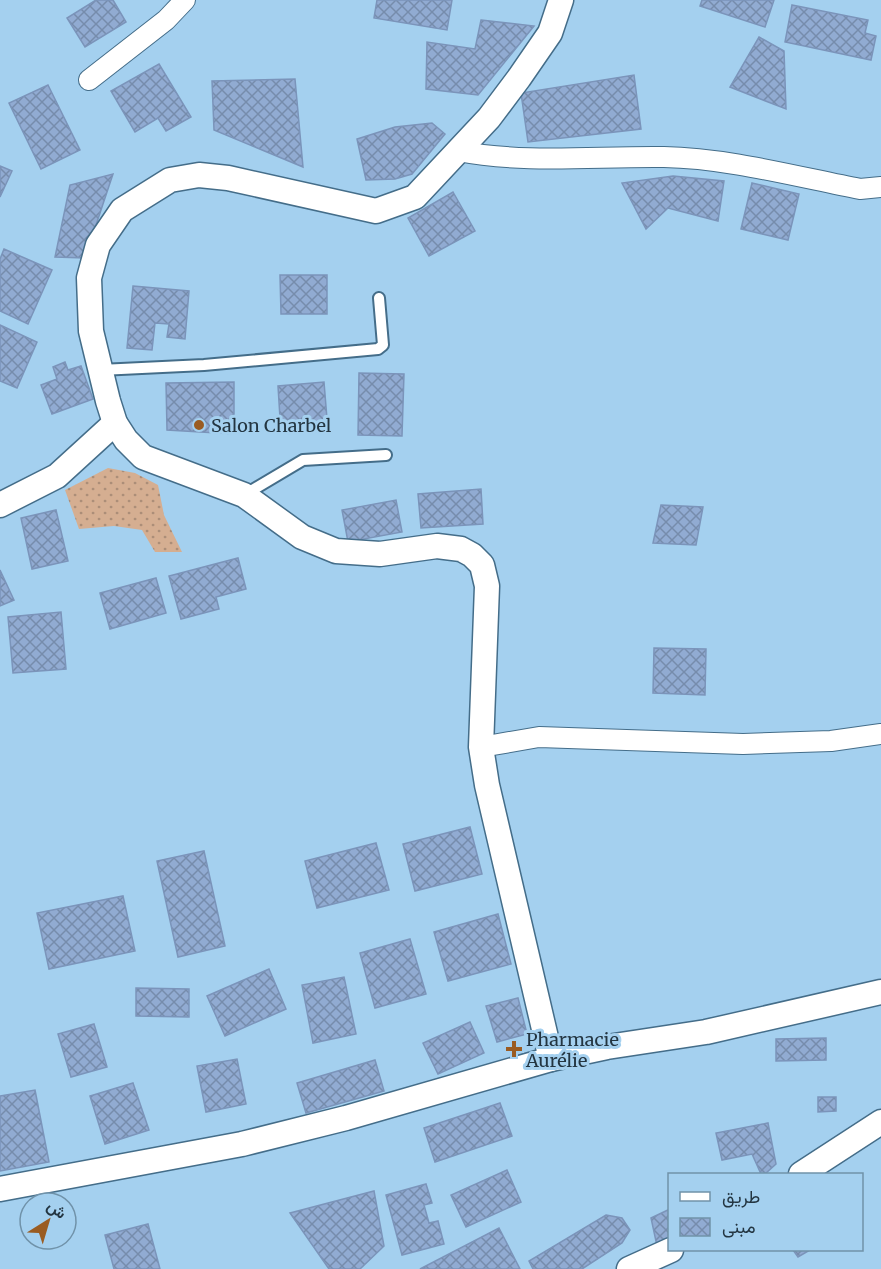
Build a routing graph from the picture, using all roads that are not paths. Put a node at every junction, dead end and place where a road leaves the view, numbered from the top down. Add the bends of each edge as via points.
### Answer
1 (185, 0) edge
2 (561, 0) edge
3 (89, 80) dead end
4 (458, 151) junction
5 (881, 187) edge
6 (379, 298) dead end
7 (99, 370) junction
8 (115, 423) junction
9 (386, 455) dead end
10 (244, 495) junction
11 (0, 505) edge
12 (881, 734) edge
13 (481, 747) junction
14 (881, 992) edge
15 (551, 1059) junction
16 (881, 1122) edge
17 (803, 1173) edge
18 (0, 1190) edge
19 (669, 1251) edge
20 (628, 1269) edge

1 - 3 street via 166,20
2 - 4 street via 550,33 489,118
4 - 5 street via 518,159 667,157 860,189
4 - 7 street via 415,197 376,211 199,175 170,180 144,194 122,210 98,245 89,278
6 - 7 lane via 383,345 378,349
7 - 8 street
8 - 10 street via 143,457
8 - 11 street via 57,476
9 - 10 lane via 303,460
10 - 13 street via 302,537 336,551 380,554 437,546 461,549 482,565 487,585
12 - 13 street via 831,741 743,744 539,737
13 - 15 street
14 - 15 street via 706,1032
15 - 18 street via 242,1144
16 - 17 street
19 - 20 street

